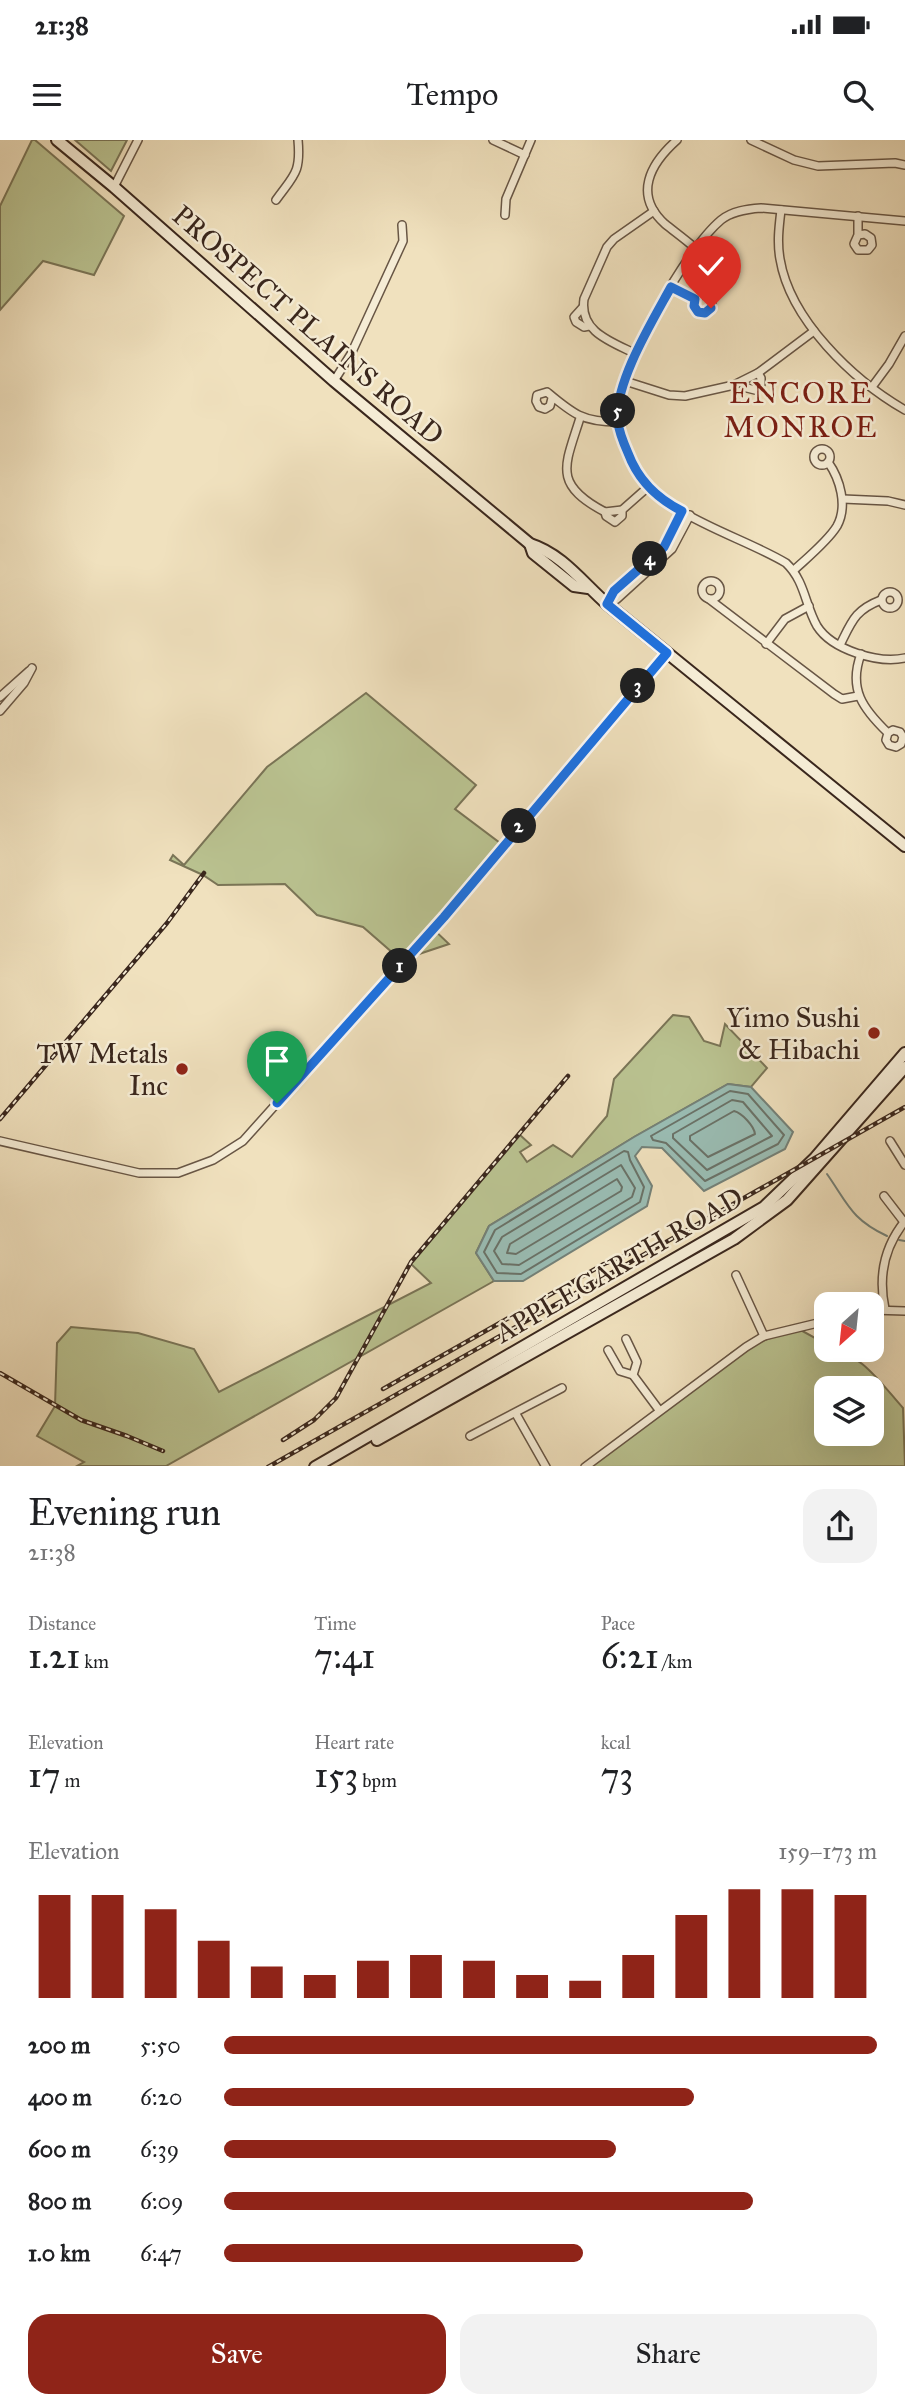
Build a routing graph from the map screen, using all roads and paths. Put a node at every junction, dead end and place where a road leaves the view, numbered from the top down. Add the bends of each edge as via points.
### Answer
1 (57, 140) edge
2 (138, 140) edge
3 (298, 140) edge
4 (494, 140) edge
5 (531, 140) edge
6 (677, 140) edge
7 (751, 140) edge
8 (525, 155) junction
9 (905, 165) edge
10 (114, 187) junction
11 (276, 200) dead end
12 (781, 210) junction
13 (654, 211) junction
14 (505, 215) dead end
15 (858, 216) junction
16 (905, 221) edge
17 (402, 225) dead end
18 (858, 235) dead end
19 (695, 248) junction
20 (671, 287) junction
21 (695, 299) dead end
22 (814, 331) junction
23 (905, 336) edge
24 (636, 354) junction
25 (758, 373) junction
26 (334, 381) junction
27 (625, 381) junction
28 (742, 382) junction
29 (872, 387) junction
30 (552, 398) dead end
31 (905, 410) edge
32 (580, 418) junction
33 (618, 422) junction
34 (828, 462) dead end
35 (648, 487) junction
36 (843, 499) junction
37 (905, 505) edge
38 (686, 513) junction
39 (794, 570) junction
40 (709, 599) dead end
41 (881, 600) dead end
42 (607, 604) junction
43 (809, 606) junction
44 (766, 644) junction
45 (840, 645) junction
46 (667, 653) junction
47 (861, 654) junction
48 (905, 658) edge
49 (858, 696) junction
50 (0, 697) edge
51 (0, 711) edge
52 (888, 733) dead end
53 (905, 846) edge
54 (905, 1053) edge
55 (905, 1067) edge
56 (891, 1141) dead end
57 (0, 1142) edge
58 (905, 1165) edge
59 (884, 1196) dead end
60 (904, 1221) edge
61 (736, 1275) dead end
62 (885, 1309) joint
63 (905, 1311) edge
64 (814, 1324) edge
65 (764, 1336) junction
66 (626, 1339) dead end
67 (608, 1350) dead end
68 (633, 1375) junction
69 (562, 1388) dead end
70 (659, 1410) junction
71 (516, 1414) junction
72 (470, 1436) dead end
73 (315, 1466) edge
74 (328, 1466) edge
75 (546, 1466) edge
76 (585, 1466) edge

1 - 10 main road, PROSPECT PLAINS ROAD
2 - 10 street
3 - 11 street via 296,173
4 - 8 street
5 - 8 street
6 - 13 street via 650,173 648,192
7 - 9 street via 818,166
8 - 14 street via 506,200
10 - 26 main road, PROSPECT PLAINS ROAD
12 - 15 street
12 - 19 street via 749,209 729,215
12 - 22 street via 780,261 790,291
13 - 19 street
13 - 24 street via 607,247 584,299 589,326
15 - 16 street
15 - 18 street
17 - 26 street via 403,242
19 - 20 street
20 - 21 street
20 - 24 street
22 - 25 street
22 - 29 street
23 - 29 street
24 - 27 street
25 - 28 street
25 - 28 street via 761,384 755,390
26 - 42 main road, PROSPECT PLAINS ROAD via 530,544 533,553 574,586 588,588
27 - 28 street via 685,396
27 - 33 street
29 - 31 street
30 - 32 street
32 - 33 street
32 - 35 street via 565,466 572,488 605,512 622,510
33 - 35 street via 633,468
34 - 36 street
35 - 38 street
36 - 37 street
36 - 39 street via 837,526
38 - 39 street
38 - 42 street via 664,547 614,591
39 - 43 street
40 - 44 street
41 - 45 street via 865,606
42 - 46 main road, PROSPECT PLAINS ROAD
43 - 44 street via 785,619
43 - 45 street via 822,632
44 - 49 street via 842,699
45 - 47 street
46 - 53 main road, PROSPECT PLAINS ROAD
46 - 57 street via 444,917 243,1141 213,1160 178,1173 139,1173
47 - 48 street via 878,660
47 - 49 street via 855,673
49 - 52 street
50 - 51 street via 32,668
54 - 73 main road, APPLEGARTH ROAD via 815,1158 764,1208
55 - 74 main road, APPLEGARTH ROAD via 787,1200 762,1221
56 - 58 street
59 - 60 street
60 - 62 street via 886,1254 881,1293
61 - 65 street
62 - 63 street
64 - 65 street
65 - 70 street
66 - 68 street via 637,1363
67 - 68 street via 620,1371
68 - 70 street
69 - 71 street
70 - 76 street
71 - 72 street
71 - 75 street

